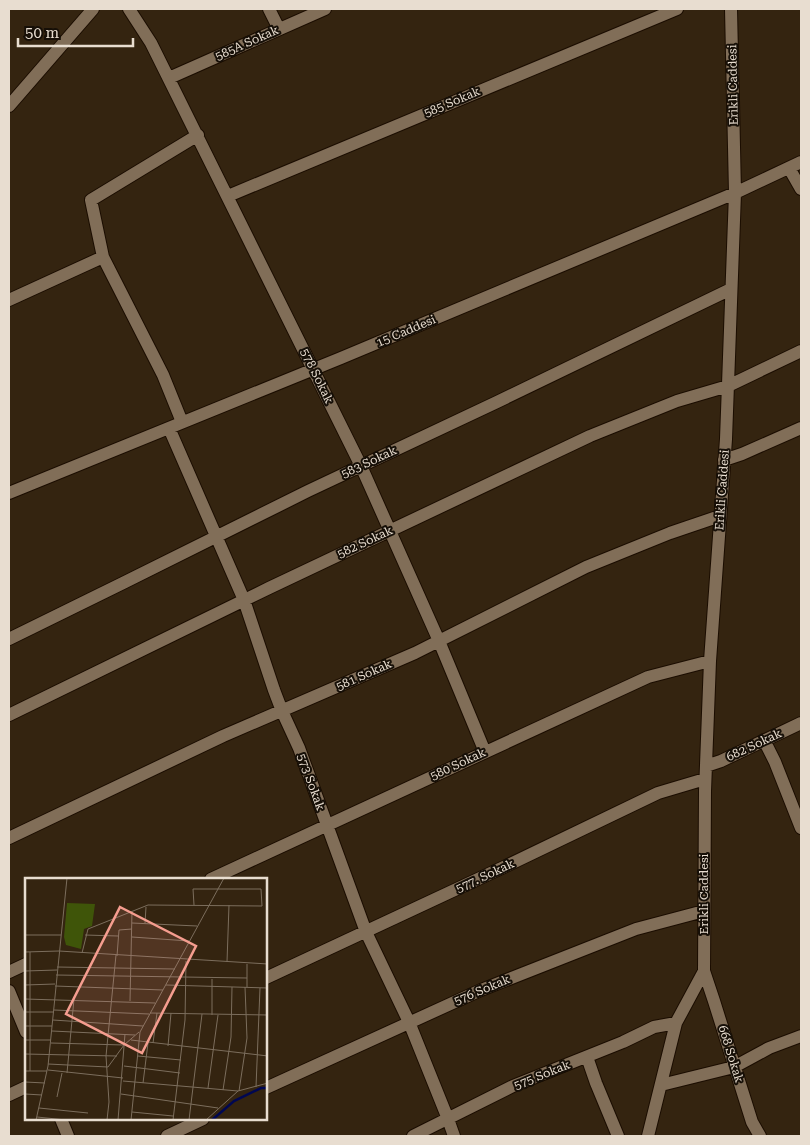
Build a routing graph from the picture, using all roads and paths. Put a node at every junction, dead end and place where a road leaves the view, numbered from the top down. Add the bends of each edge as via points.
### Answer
1 (93, 9) edge
2 (129, 9) edge
3 (269, 9) edge
4 (325, 9) edge
5 (677, 9) edge
6 (731, 9) edge
7 (279, 29) junction
8 (169, 78) junction
9 (9, 106) edge
10 (198, 135) junction
11 (795, 165) edge
12 (801, 189) edge
13 (735, 193) junction
14 (228, 196) junction
15 (102, 257) junction
16 (731, 289) junction
17 (9, 300) edge
18 (801, 351) edge
19 (313, 368) junction
20 (728, 386) junction
21 (182, 422) junction
22 (168, 428) junction
23 (801, 428) edge
24 (724, 460) junction
25 (361, 466) junction
26 (9, 493) edge
27 (720, 516) junction
28 (391, 530) junction
29 (216, 536) junction
30 (244, 600) junction
31 (9, 639) edge
32 (439, 641) junction
33 (710, 661) junction
34 (282, 711) junction
35 (9, 715) edge
36 (801, 723) edge
37 (764, 740) junction
38 (484, 752) junction
39 (706, 772) junction
40 (326, 824) junction
41 (801, 828) edge
42 (9, 838) edge
43 (212, 878) edge
44 (704, 911) junction
45 (366, 932) junction
46 (25, 964) edge
47 (704, 970) junction
48 (9, 972) edge
49 (268, 977) edge
50 (9, 991) edge
51 (409, 1022) junction
52 (676, 1023) junction
53 (25, 1030) edge
54 (801, 1036) edge
55 (587, 1057) junction
56 (734, 1067) junction
57 (661, 1085) junction
58 (25, 1087) edge
59 (268, 1087) edge
60 (9, 1095) edge
61 (448, 1119) junction
62 (61, 1120) edge
63 (201, 1120) edge
64 (68, 1136) edge
65 (167, 1136) edge
66 (413, 1136) edge
67 (454, 1136) edge
68 (618, 1136) edge
69 (648, 1136) edge
70 (760, 1136) edge

1 - 9 street
2 - 8 street, 578 Sokak
3 - 7 street
4 - 7 street, 585A Sokak
5 - 14 street, 585 Sokak
6 - 13 street, Erikli Caddesi
7 - 8 street, 585A Sokak
8 - 10 street, 578 Sokak
10 - 14 street, 578 Sokak
10 - 15 street via 91,200
11 - 12 street
11 - 13 street, 15 Caddesi
13 - 16 street, Erikli Caddesi
13 - 19 street, 15 Caddesi
14 - 19 street, 578 Sokak
15 - 17 street
15 - 21 street via 163,375
16 - 20 street, Erikli Caddesi
16 - 25 street, 583 Sokak
18 - 20 street, 582 Sokak
19 - 21 street, 15 Caddesi
19 - 25 street, 578 Sokak
20 - 24 street, Erikli Caddesi
20 - 28 street, 582 Sokak via 678,401 590,436
21 - 22 street, 15 Caddesi
22 - 26 street, 15 Caddesi
22 - 29 street, 573 Sokak
23 - 24 street
24 - 27 street, Erikli Caddesi
25 - 28 street, 578 Sokak
25 - 29 street, 583 Sokak
27 - 32 street, 581 Sokak via 586,566
27 - 33 street, Erikli Caddesi
28 - 30 street, 582 Sokak
28 - 32 street, 578 Sokak
29 - 30 street, 573 Sokak
29 - 31 street, 583 Sokak
30 - 34 street, 573 Sokak
30 - 35 street, 582 Sokak
32 - 34 street, 581 Sokak
32 - 38 street, 578 Sokak
33 - 38 street, 580 Sokak via 648,677
33 - 39 street, Erikli Caddesi
34 - 40 street, 573 Sokak
34 - 42 street, 581 Sokak
36 - 37 street, 682 Sokak
37 - 39 street, 682 Sokak
37 - 41 street
38 - 40 street, 580 Sokak
39 - 44 street, Erikli Caddesi
39 - 45 street, 577. Sokak
40 - 43 street, 580 Sokak
40 - 45 street, 573 Sokak
44 - 47 street, Erikli Caddesi
44 - 51 street, 576 Sokak via 636,929
45 - 49 street, 577. Sokak
45 - 51 street, 573 Sokak
46 - 48 street
47 - 52 street
47 - 56 street, 668 Sokak
50 - 53 street
51 - 59 street, 576 Sokak
51 - 61 street, 573 Sokak
52 - 55 street, 575 Sokak via 654,1027
52 - 57 street
54 - 56 street via 768,1048
55 - 61 street, 575 Sokak via 513,1086
55 - 68 street
56 - 57 street
56 - 70 street, 668 Sokak via 752,1122
57 - 69 street
58 - 60 street
61 - 66 street, 575 Sokak
61 - 67 street, 573 Sokak
62 - 64 street
63 - 65 street

